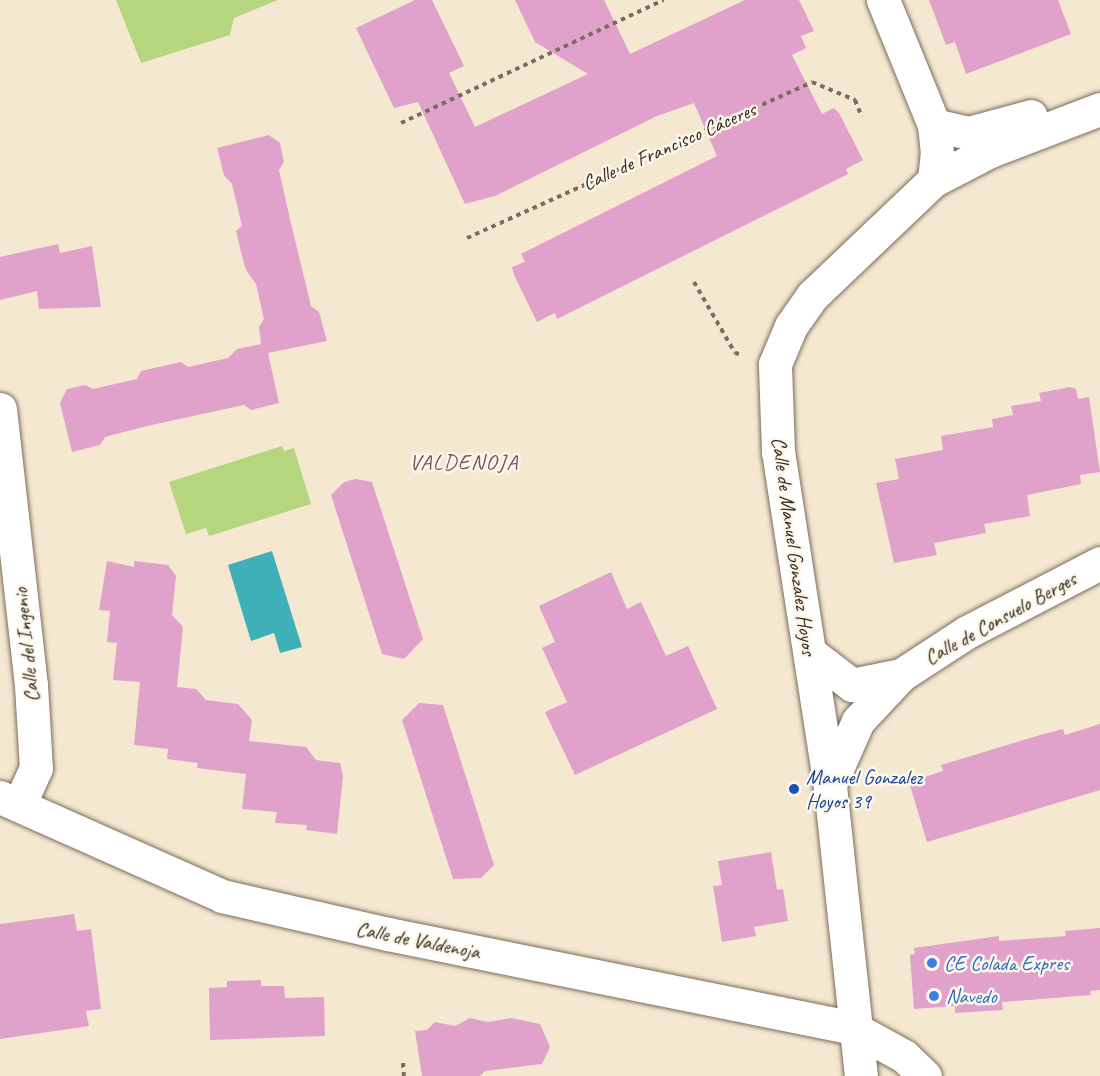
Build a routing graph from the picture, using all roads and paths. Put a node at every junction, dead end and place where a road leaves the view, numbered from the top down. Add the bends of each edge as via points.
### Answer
1 (664, 0) edge
2 (883, 0) edge
3 (1100, 109) edge
4 (862, 117) dead end
5 (401, 123) dead end
6 (934, 125) junction
7 (934, 180) junction
8 (466, 238) dead end
9 (694, 282) dead end
10 (721, 330) dead end
11 (0, 409) edge
12 (1100, 563) edge
13 (810, 653) junction
14 (901, 675) junction
15 (830, 787) junction
16 (9, 801) edge
17 (854, 1028) junction
18 (403, 1063) dead end
19 (404, 1076) edge
20 (861, 1076) edge
21 (925, 1076) edge

1 - 5 path
2 - 6 street
3 - 6 street via 1036,115 969,133
3 - 7 street, Calle de Manuel Gonzalez Hoyos via 990,151
4 - 8 path, Calle de Francisco Cáceres via 855,100 812,82
6 - 7 street
7 - 13 street, Calle de Manuel Gonzalez Hoyos via 812,296 791,326 775,364 778,452
9 - 10 path
11 - 16 street, Calle del Ingenio via 31,685 36,768
12 - 14 street, Calle de Consuelo Berges via 967,632
13 - 14 street, Calle de Consuelo Berges via 852,685
13 - 15 street, Calle de Manuel Gonzalez Hoyos
14 - 15 street, Calle de Consuelo Berges via 858,721 839,757
15 - 17 street, Calle de Manuel Gonzalez Hoyos
16 - 17 street, Calle de Valdenoja via 127,856 245,902
17 - 20 street, Calle de Manuel Gonzalez Hoyos
17 - 21 street via 904,1056
18 - 19 path

